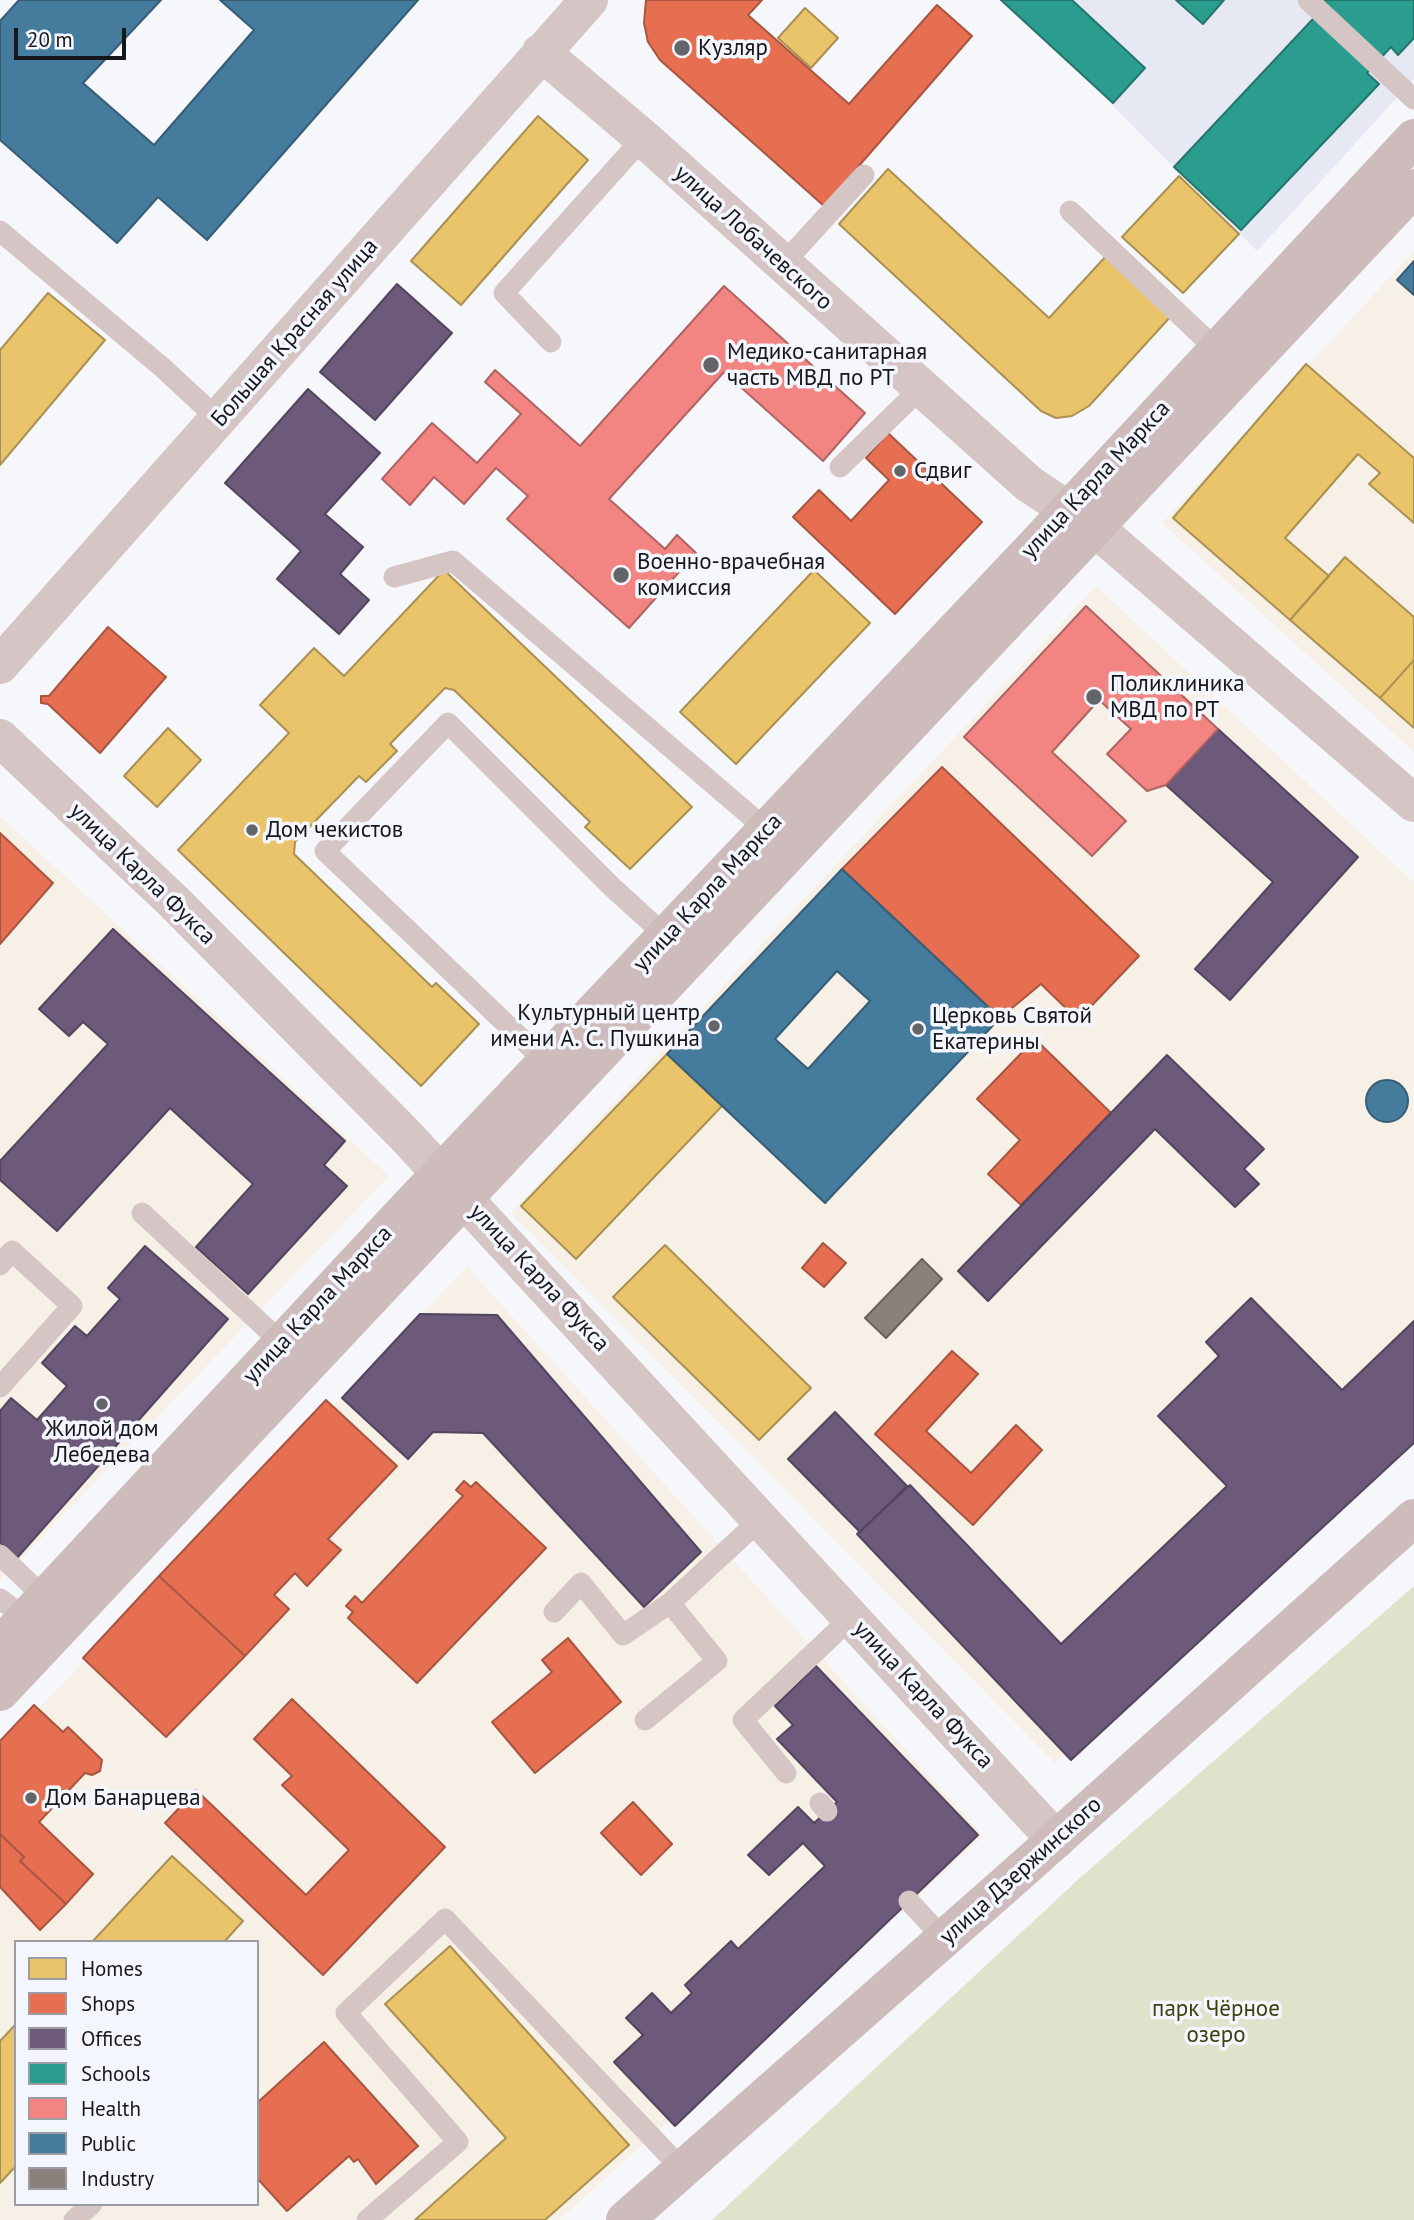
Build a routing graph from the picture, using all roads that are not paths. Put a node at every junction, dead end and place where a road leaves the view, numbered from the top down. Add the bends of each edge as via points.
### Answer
1 (589, 0) edge
2 (1308, 0) edge
3 (541, 52) junction
4 (1414, 99) edge
5 (643, 138) junction
6 (1414, 138) edge
7 (864, 175) dead end
8 (1414, 188) edge
9 (1070, 211) dead end
10 (0, 231) edge
11 (783, 264) junction
12 (551, 342) dead end
13 (1217, 349) junction
14 (920, 388) junction
15 (218, 419) junction
16 (840, 467) dead end
17 (1080, 519) junction
18 (394, 577) dead end
19 (0, 665) edge
20 (0, 738) edge
21 (1414, 803) edge
22 (767, 830) junction
23 (667, 937) junction
24 (546, 1062) junction
25 (454, 1186) junction
26 (142, 1213) dead end
27 (0, 1265) edge
28 (283, 1344) junction
29 (0, 1387) edge
30 (1414, 1518) edge
31 (761, 1519) junction
32 (0, 1555) edge
33 (670, 1603) junction
34 (24, 1605) edge
35 (554, 1612) dead end
36 (851, 1618) junction
37 (0, 1646) edge
38 (0, 1692) edge
39 (645, 1720) dead end
40 (786, 1773) dead end
41 (1056, 1840) junction
42 (909, 1901) dead end
43 (944, 1939) junction
44 (682, 2169) junction
45 (90, 2206) edge
46 (74, 2220) edge
47 (367, 2220) edge
48 (625, 2220) edge

1 - 3 street, Большая Красная улица
2 - 4 lane
3 - 5 street, улица Лобачевского
3 - 15 street, Большая Красная улица
5 - 11 street, улица Лобачевского
5 - 12 lane via 504,293
6 - 13 main road, улица Карла Маркса
7 - 11 lane
8 - 17 main road, улица Карла Маркса
9 - 13 lane
10 - 15 lane
11 - 14 street, улица Лобачевского
13 - 17 main road, улица Карла Маркса
14 - 16 lane
14 - 17 street, улица Лобачевского via 1029,484
15 - 19 street, Большая Красная улица
17 - 21 street, улица Лобачевского
17 - 22 main road, улица Карла Маркса
17 - 25 main road, улица Карла Маркса
18 - 22 lane via 453,561
20 - 25 street, улица Карла Фукса via 174,902
22 - 23 main road, улица Карла Маркса
23 - 24 main road, улица Карла Маркса
23 - 24 lane via 448,723 325,851
24 - 25 main road, улица Карла Маркса
25 - 28 main road, улица Карла Маркса
25 - 31 street, улица Карла Фукса
25 - 38 main road, улица Карла Маркса
26 - 28 lane
27 - 29 lane via 12,1251 72,1306
28 - 34 main road, улица Карла Маркса
30 - 41 main road, улица Дзержинского
31 - 33 lane
31 - 36 street, улица Карла Фукса
32 - 34 lane
33 - 35 lane via 623,1635 581,1583
33 - 39 lane via 718,1661
34 - 37 main road, улица Карла Маркса
36 - 40 lane via 743,1720
36 - 41 street, улица Карла Фукса
41 - 43 main road, улица Дзержинского
42 - 43 lane
43 - 44 main road, улица Дзержинского
44 - 47 lane via 445,1919 346,2013 458,2142
44 - 48 main road, улица Дзержинского
45 - 46 lane

